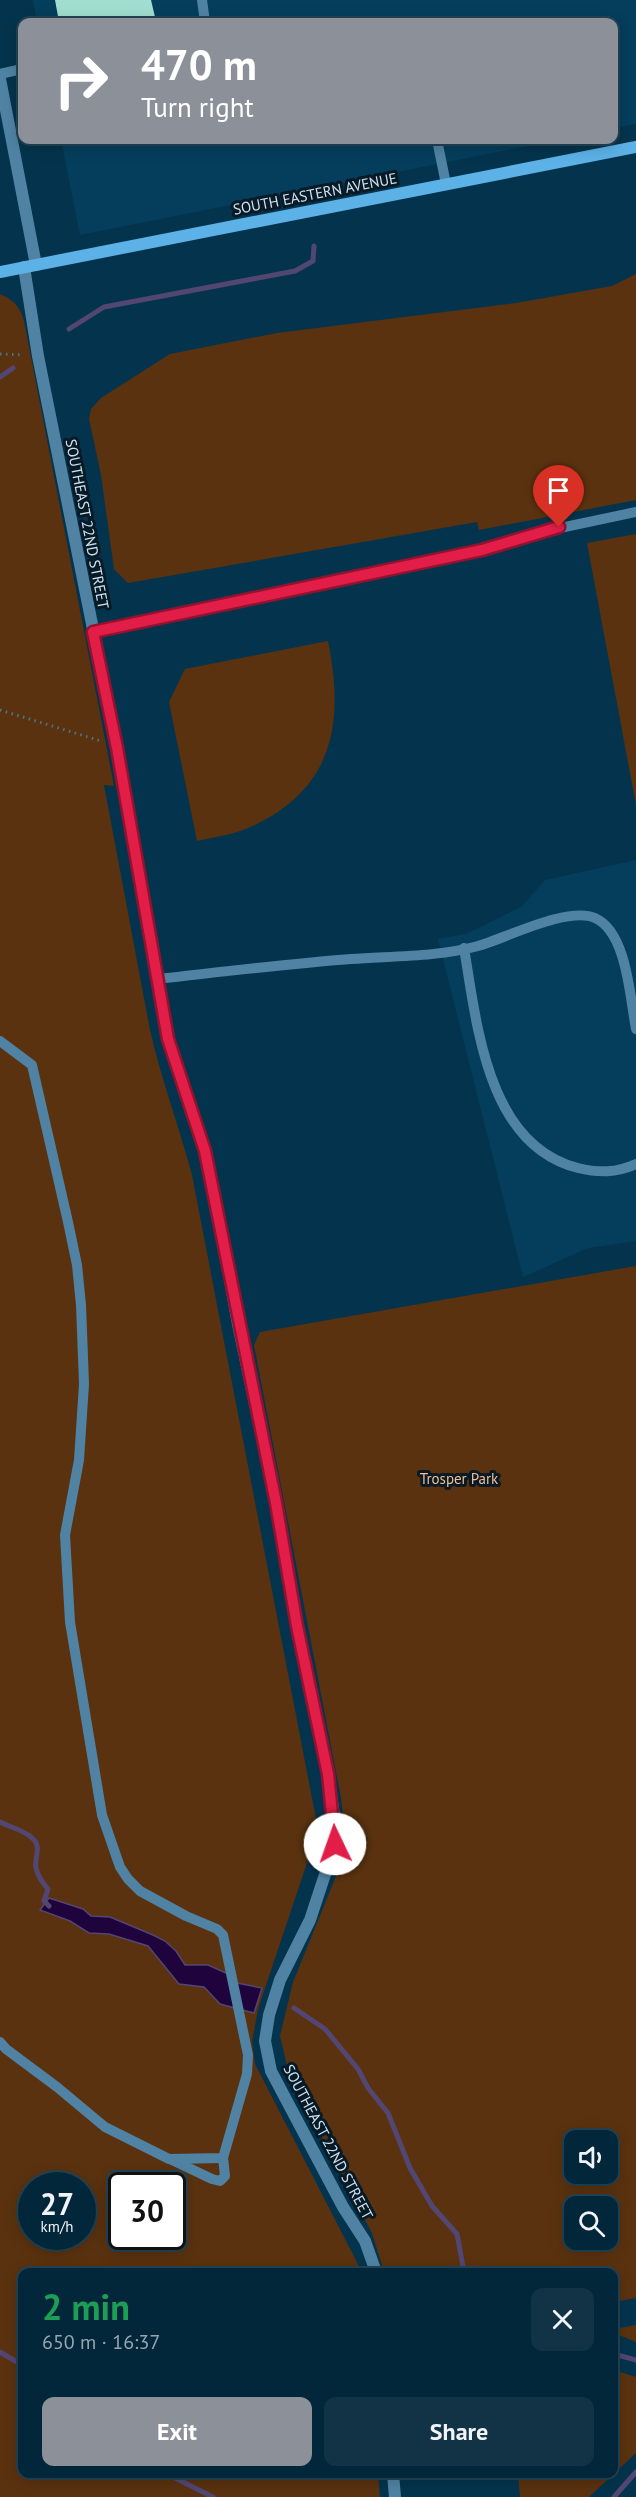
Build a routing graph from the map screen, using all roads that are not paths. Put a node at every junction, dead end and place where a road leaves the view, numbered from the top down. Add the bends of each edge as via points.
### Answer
1 (202, 0) edge
2 (204, 18) edge
3 (18, 70) edge
4 (0, 74) edge
5 (0, 79) edge
6 (438, 144) edge
7 (636, 147) edge
8 (446, 184) junction
9 (30, 266) junction
10 (0, 272) edge
11 (636, 512) edge
12 (93, 632) junction
13 (464, 948) junction
14 (157, 979) junction
15 (636, 1029) edge
16 (0, 1041) edge
17 (636, 1164) edge
18 (0, 2042) edge
19 (223, 2157) junction
20 (170, 2159) junction
21 (374, 2268) edge
22 (393, 2478) edge
23 (395, 2497) edge

1 - 2 lane
3 - 4 lane
5 - 9 street, SOUTHEAST 22ND STREET
6 - 8 lane
7 - 8 main road, SOUTH EASTERN AVENUE
8 - 9 main road, SOUTH EASTERN AVENUE
9 - 10 main road, SOUTH EASTERN AVENUE
9 - 12 street, SOUTHEAST 22ND STREET via 38,356
11 - 12 lane via 546,530 482,550
12 - 14 street, SOUTHEAST 22ND STREET
13 - 14 lane
13 - 15 lane via 539,923 575,915 594,917 612,932 623,957
13 - 17 lane via 486,1060 500,1098 520,1130 534,1146 562,1164 605,1173
14 - 21 street, SOUTHEAST 22ND STREET via 168,1039 213,1186 334,1815 335,1844 325,1877 310,1920 280,1980 265,2041 271,2071 364,2241
16 - 19 lane via 32,1065 77,1265 84,1384 79,1460 65,1535 70,1622 102,1815 120,1867 140,1891 223,1935 248,2055 247,2074
18 - 20 lane via 105,2127
19 - 20 lane
19 - 20 lane via 225,2176 220,2181
22 - 23 street

